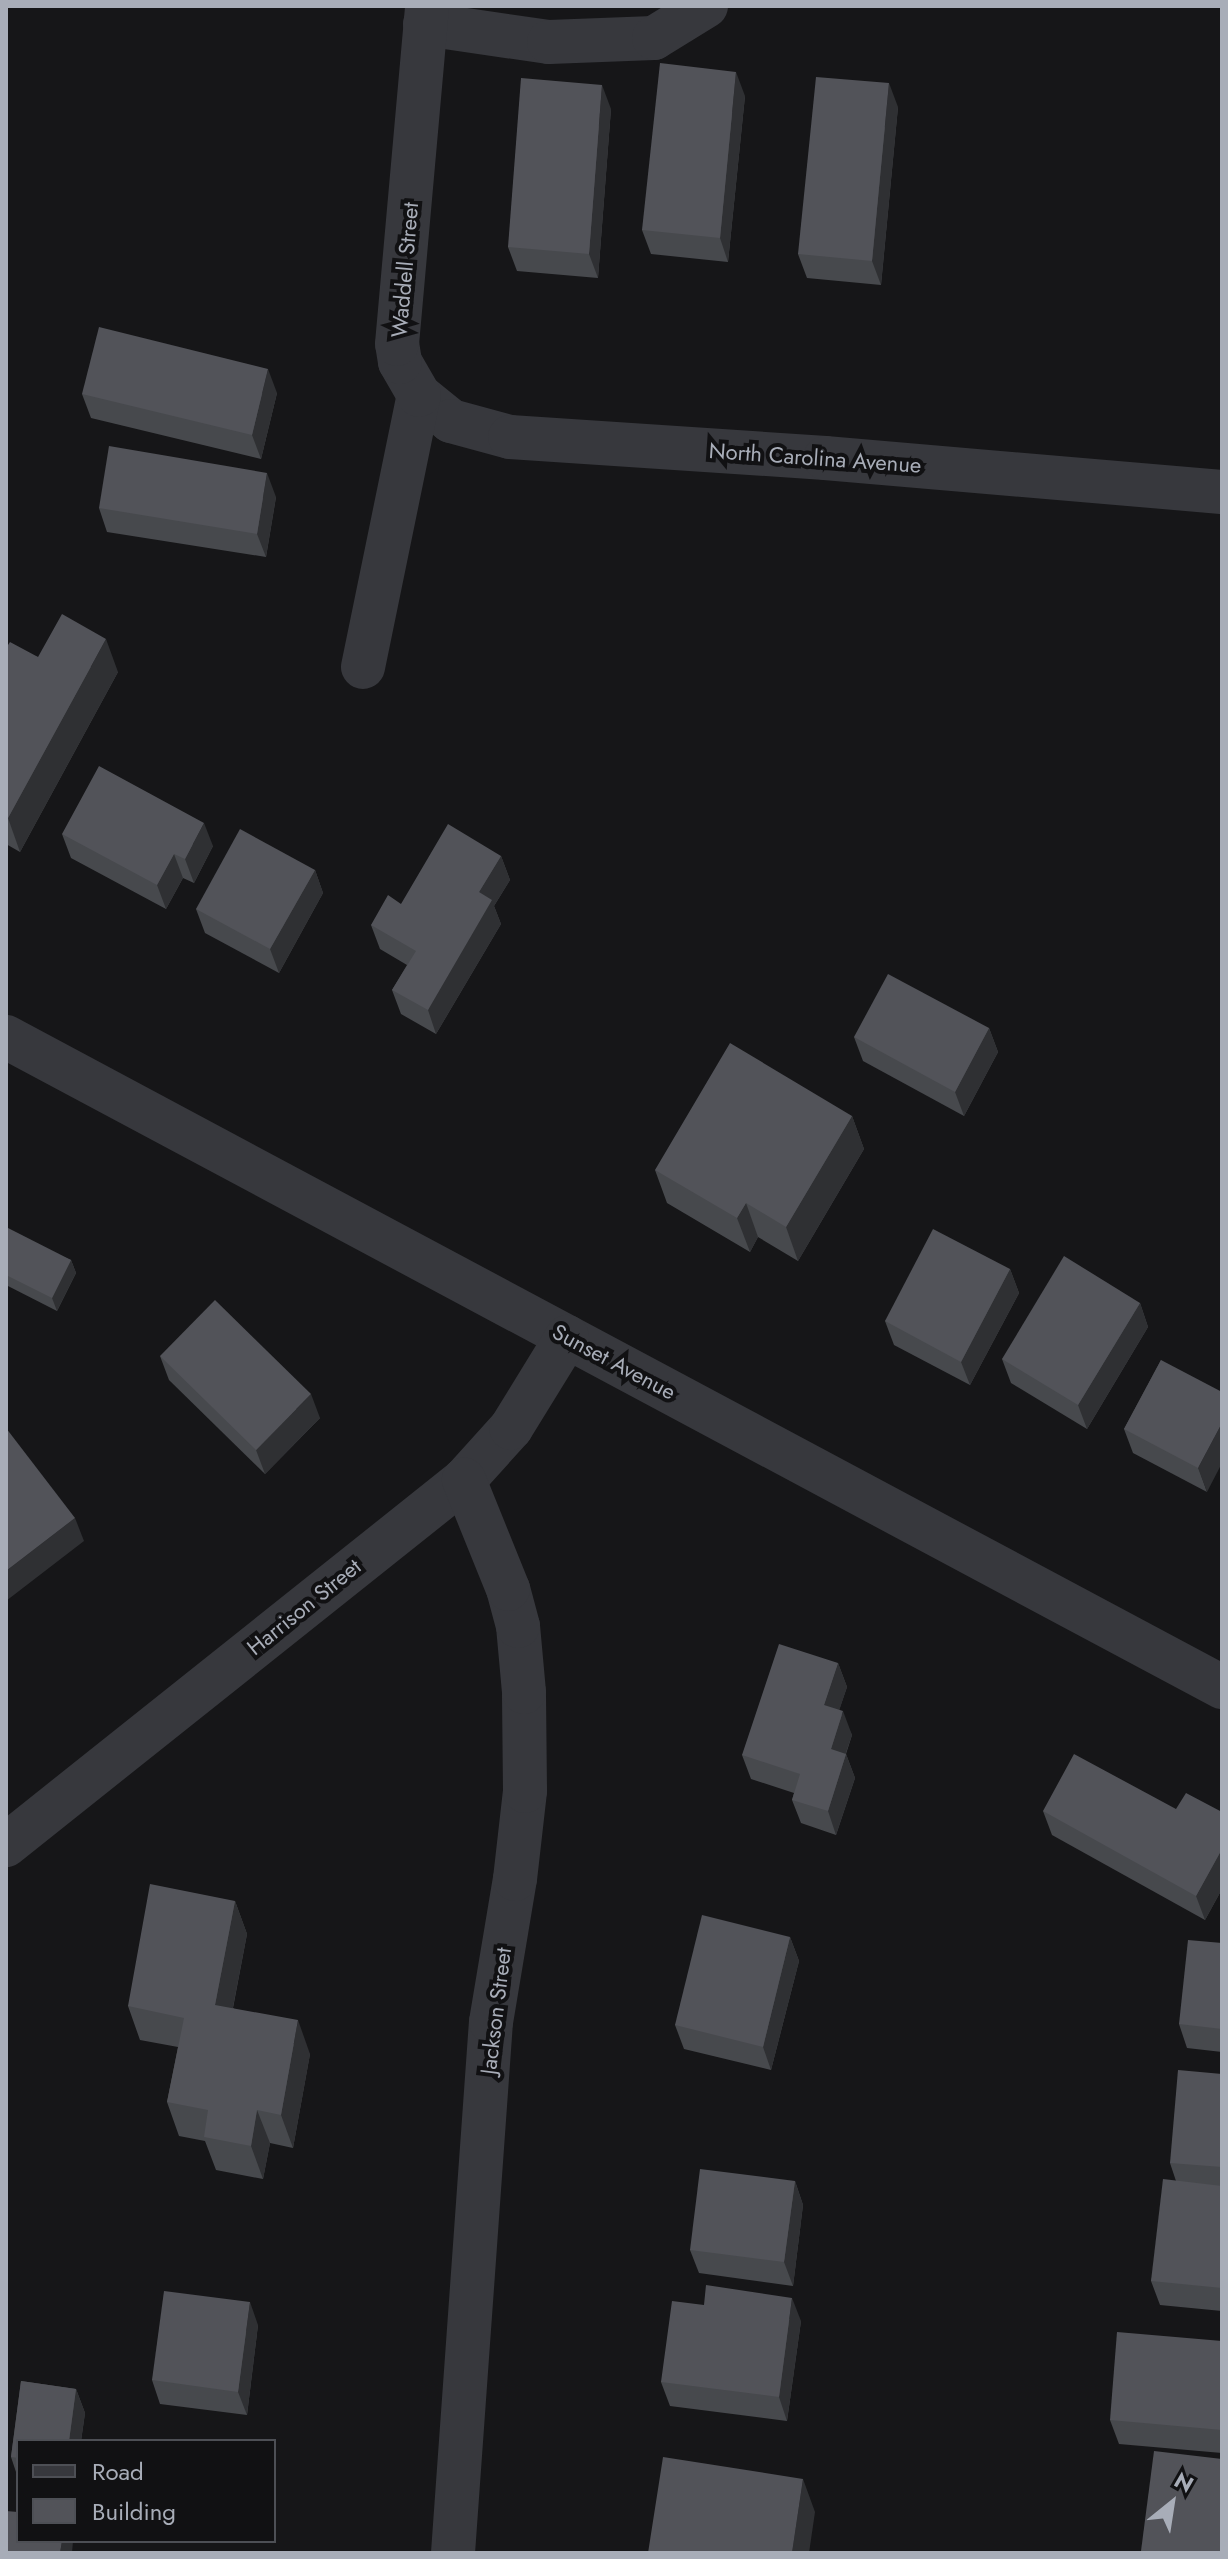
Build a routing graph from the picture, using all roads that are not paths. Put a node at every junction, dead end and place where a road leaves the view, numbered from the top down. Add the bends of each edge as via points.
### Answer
1 (706, 6) edge
2 (426, 15) edge
3 (419, 395) junction
4 (1222, 492) edge
5 (363, 667) dead end
6 (6, 1037) edge
7 (567, 1337) junction
8 (464, 1480) junction
9 (1222, 1687) edge
10 (6, 1845) edge
11 (453, 2553) edge

1 - 2 street via 654,38 549,42
2 - 3 street, Waddell Street via 397,344 400,362
3 - 4 street, North Carolina Avenue via 451,421 510,437
3 - 5 street
6 - 7 street, Sunset Avenue
7 - 8 street, Harrison Street via 511,1428
7 - 9 street, Sunset Avenue
8 - 10 street, Harrison Street
8 - 11 street, Jackson Street via 518,1626 525,1791 491,2022

